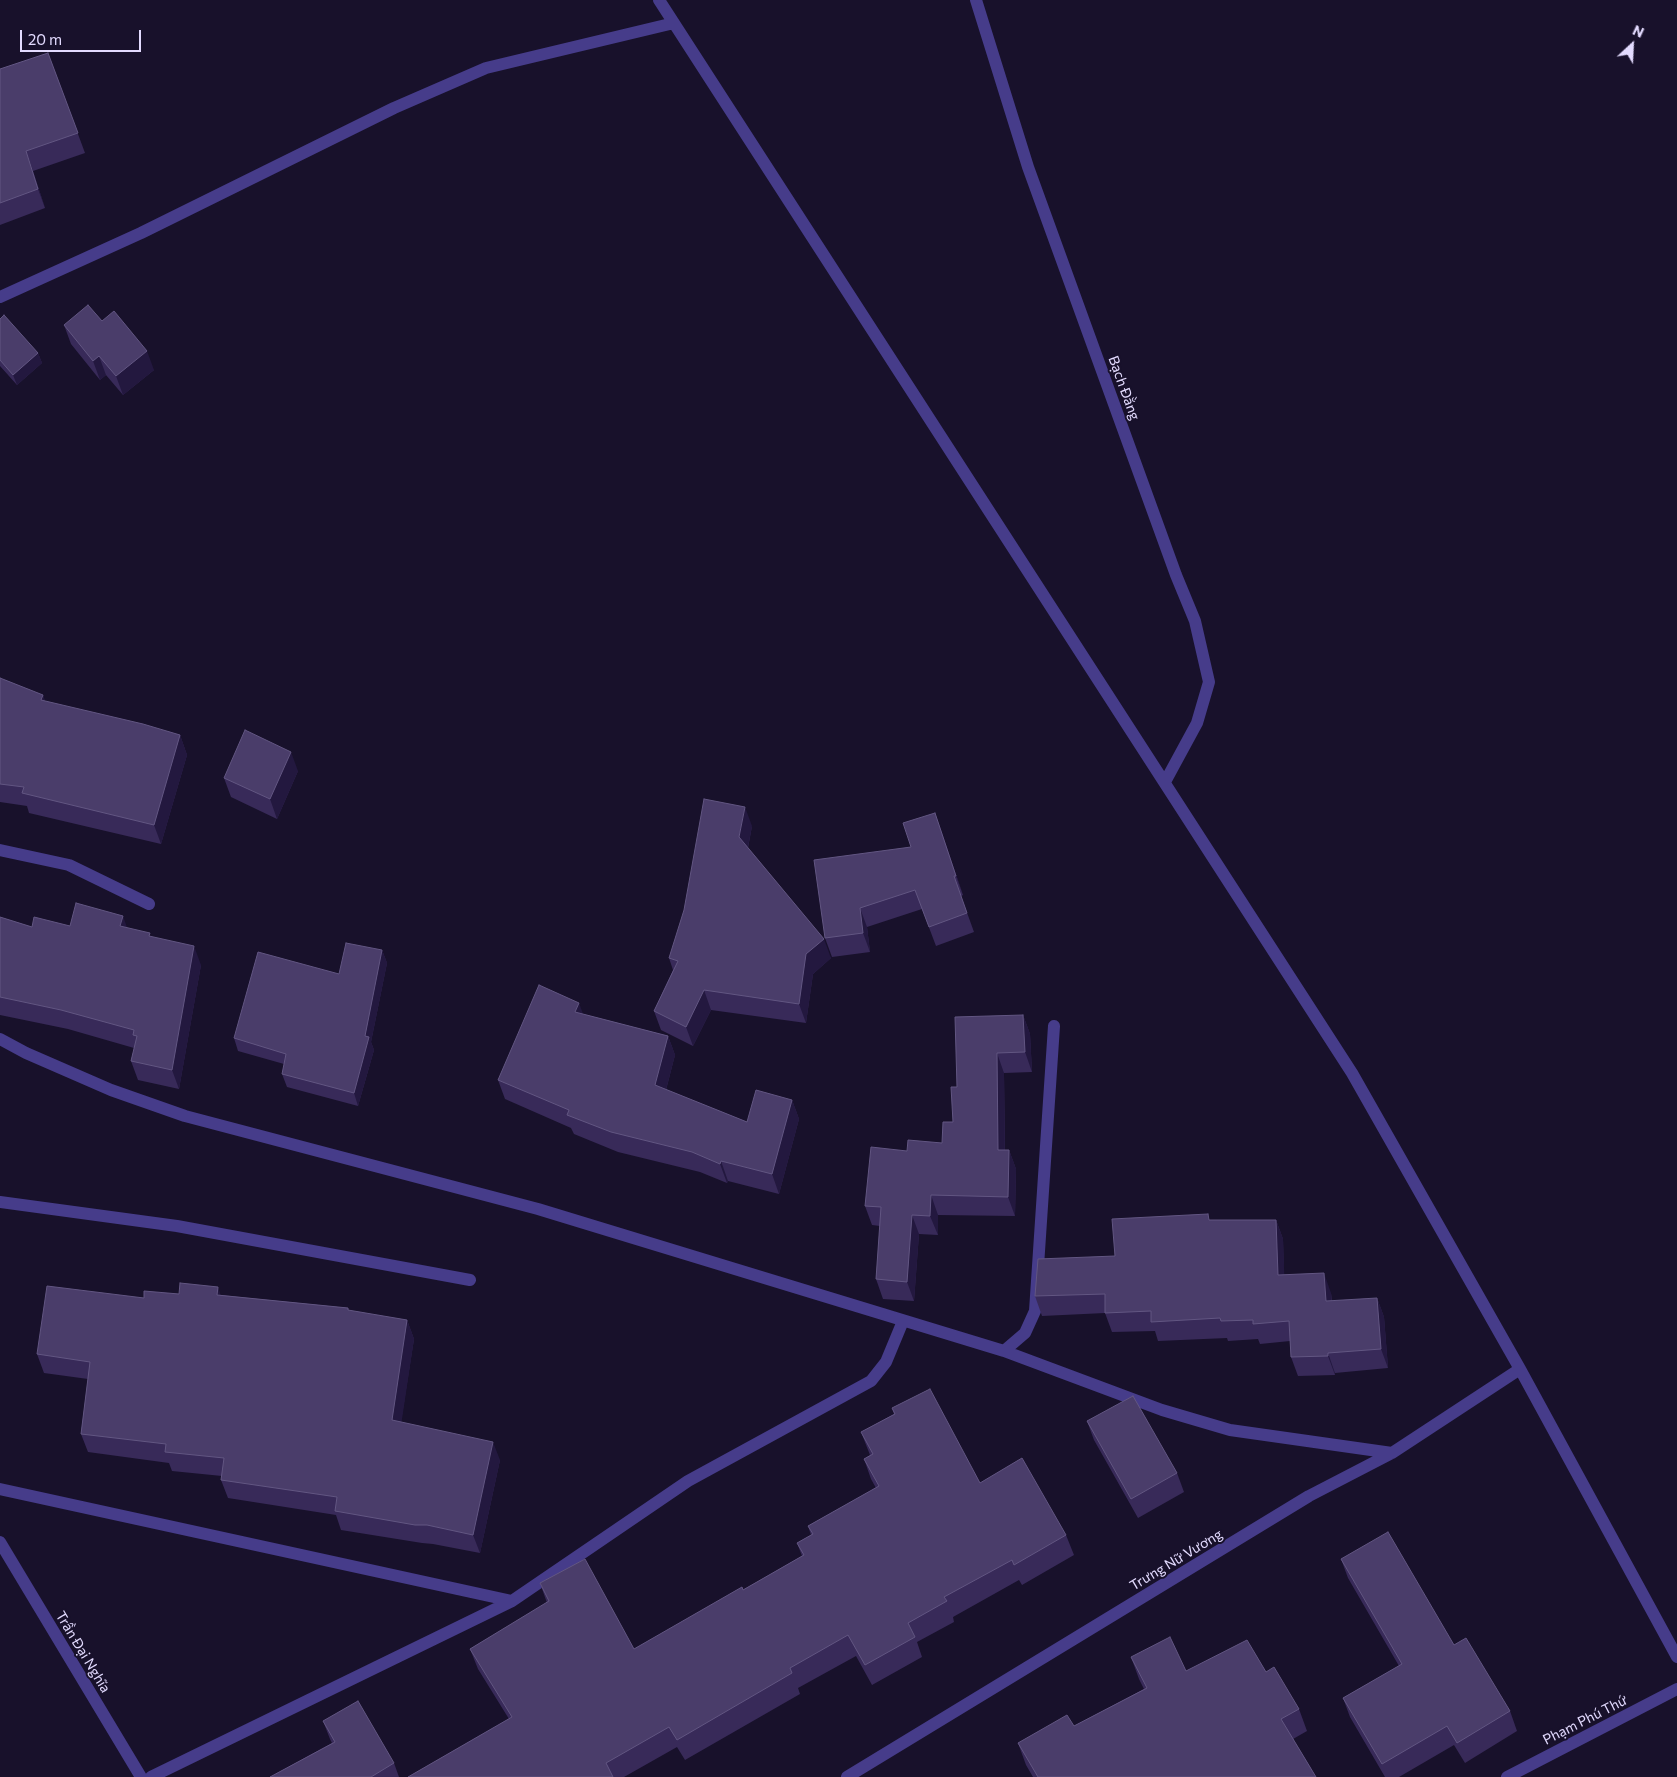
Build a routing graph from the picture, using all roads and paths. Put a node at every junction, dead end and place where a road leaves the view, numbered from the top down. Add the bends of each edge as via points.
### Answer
1 (659, 0) edge
2 (976, 0) edge
3 (674, 23) junction
4 (0, 297) edge
5 (1164, 782) junction
6 (0, 850) edge
7 (149, 904) dead end
8 (1054, 1026) dead end
9 (0, 1039) edge
10 (0, 1202) edge
11 (470, 1280) dead end
12 (903, 1321) junction
13 (1004, 1351) junction
14 (1520, 1369) junction
15 (1392, 1453) junction
16 (0, 1489) edge
17 (0, 1542) edge
18 (512, 1601) junction
19 (1677, 1657) edge
20 (1677, 1689) edge
21 (141, 1777) edge
22 (151, 1777) edge
23 (847, 1777) edge
24 (1507, 1777) edge

1 - 3 street
2 - 5 street, Bạch Đằng via 1028,167 1195,621 1209,682 1197,723
3 - 4 street via 486,68 394,108 141,233
3 - 5 street
5 - 14 street via 1352,1073
6 - 7 street via 69,865
8 - 13 street via 1035,1311 1025,1334
9 - 12 street via 111,1090 185,1116 538,1209
10 - 11 street via 177,1226
12 - 13 street
12 - 18 street via 886,1362 871,1380 688,1481
13 - 15 street via 1162,1410 1230,1430
14 - 15 street, Trưng Nữ Vương
14 - 19 street
15 - 23 street, Trưng Nữ Vương via 1309,1496
16 - 18 street
17 - 21 street, Trần Đại Nghĩa
18 - 22 street
20 - 24 street, Phạm Phú Thứ

